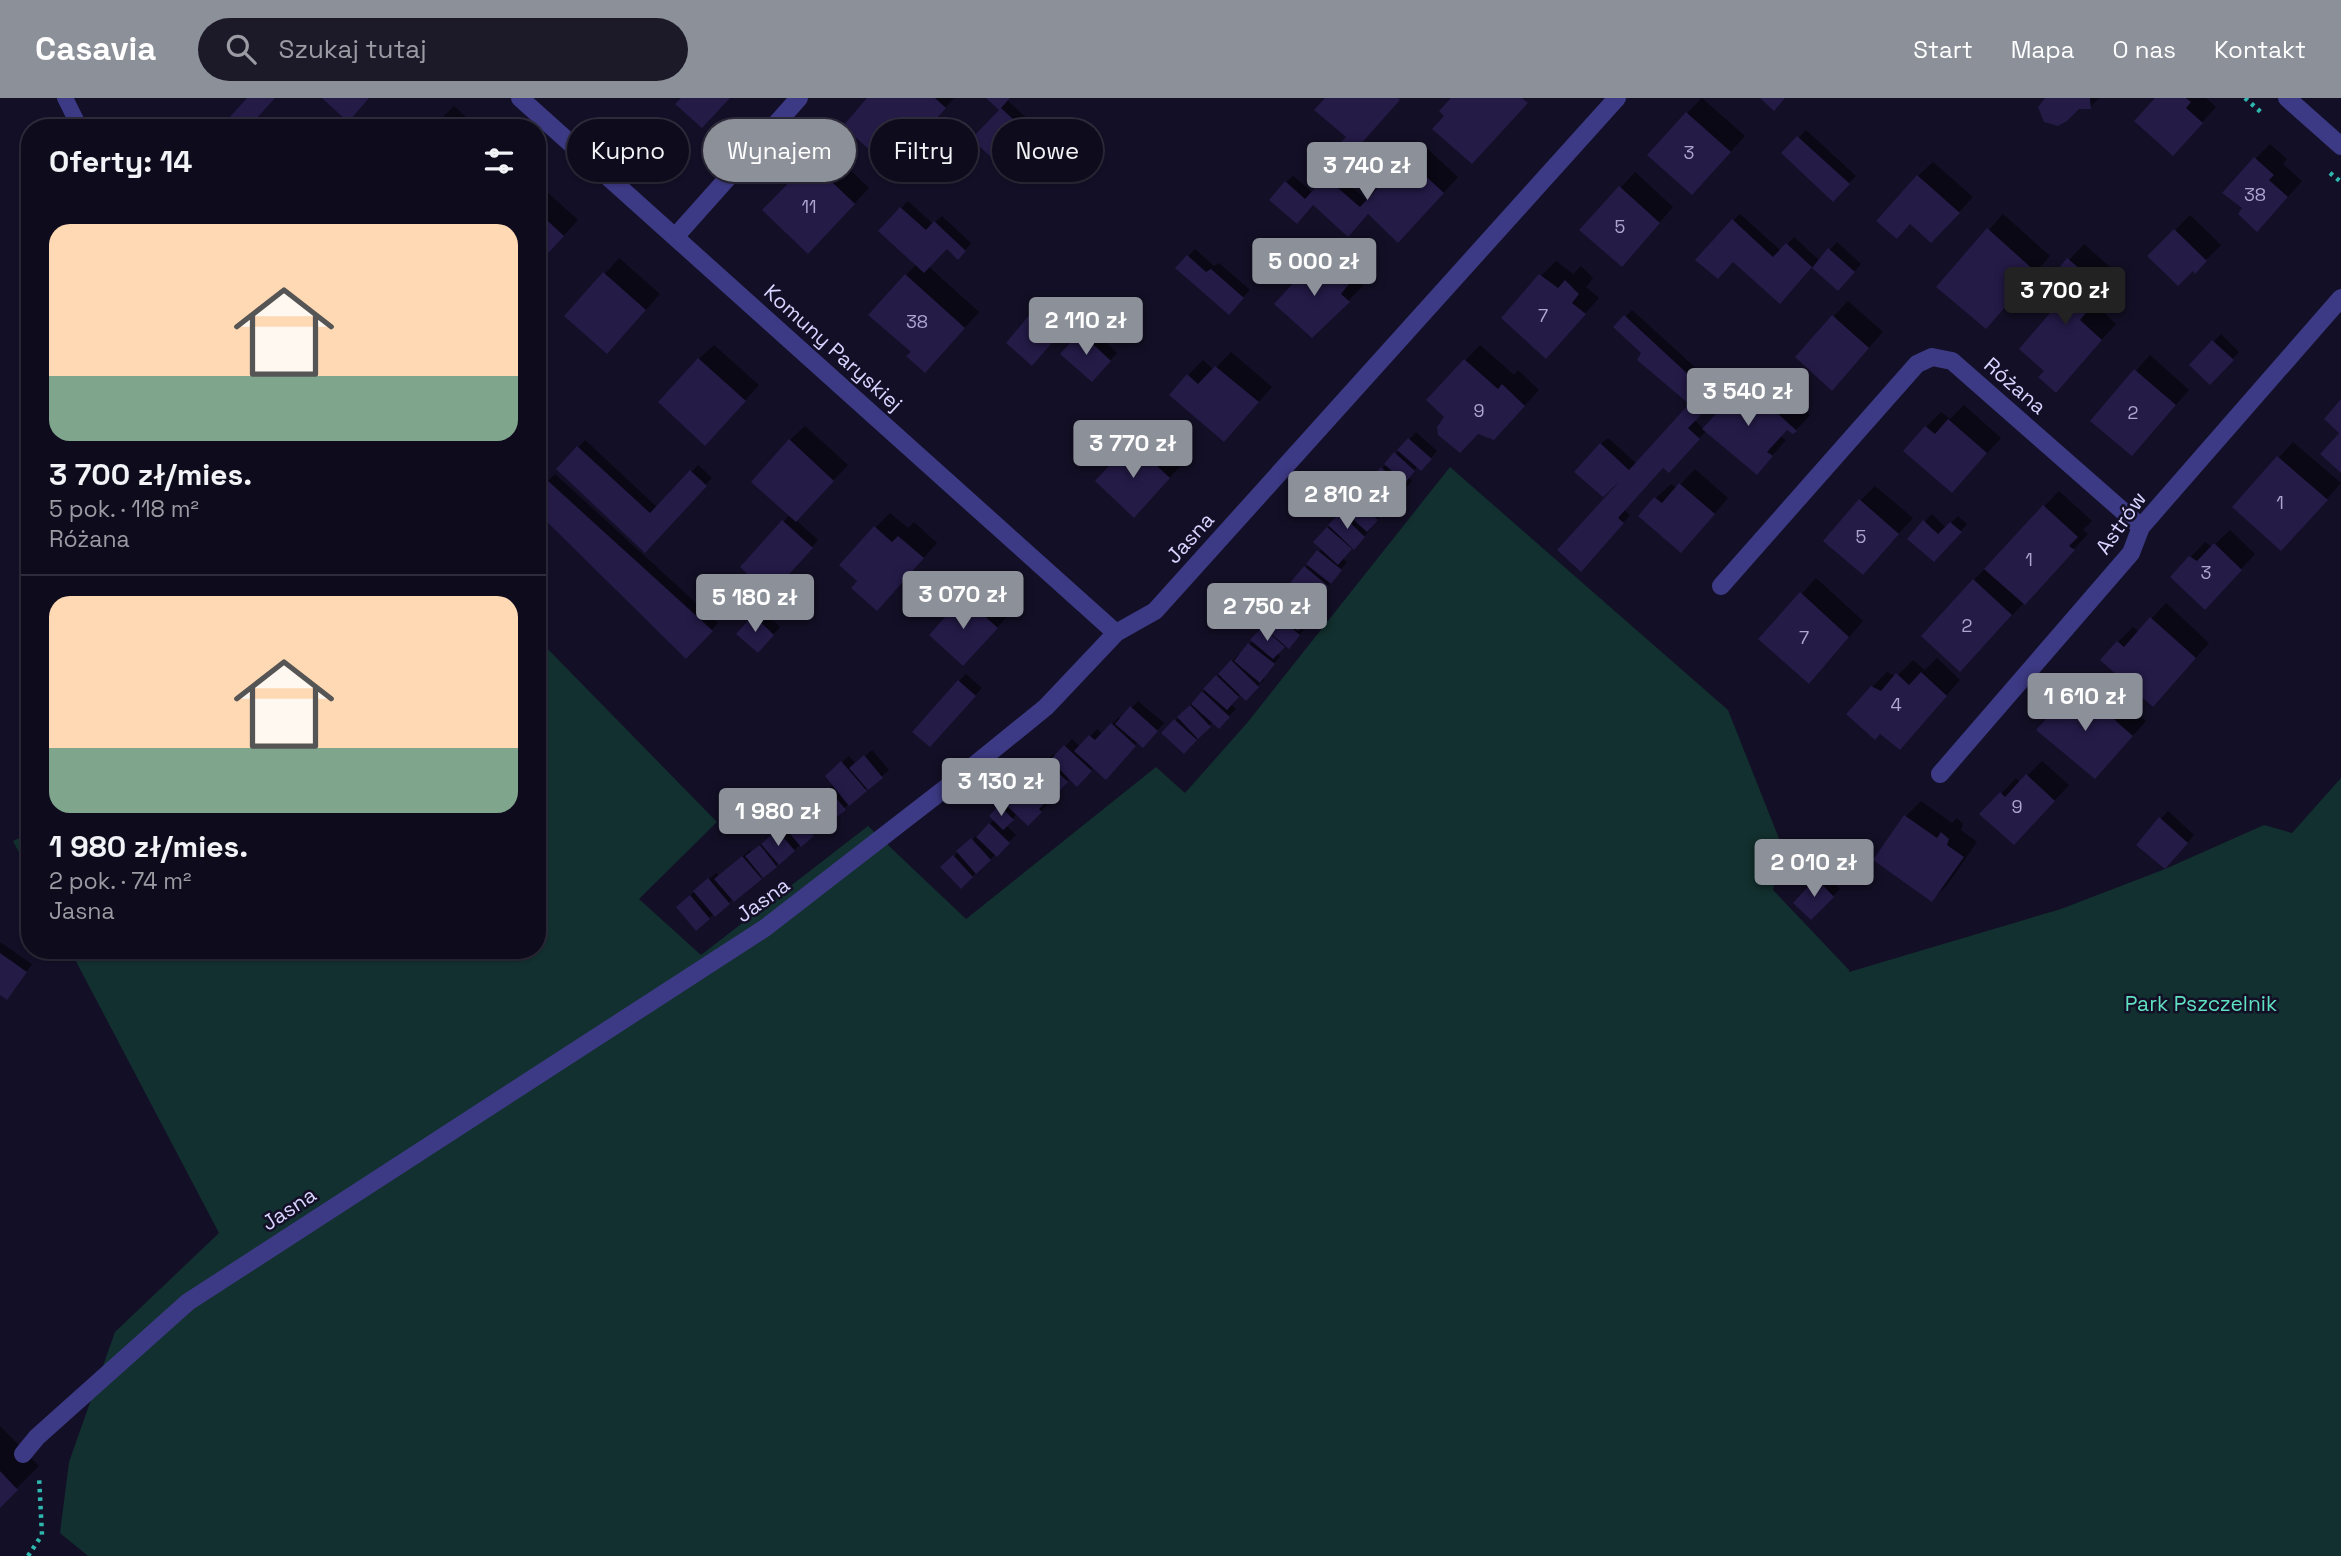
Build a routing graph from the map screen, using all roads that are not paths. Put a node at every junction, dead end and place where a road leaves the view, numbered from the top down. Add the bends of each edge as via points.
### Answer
1 (65, 98) edge
2 (520, 98) edge
3 (799, 98) edge
4 (1617, 98) edge
5 (2287, 98) edge
6 (76, 119) edge
7 (543, 119) edge
8 (546, 121) edge
9 (2341, 146) edge
10 (675, 237) junction
11 (2341, 298) edge
12 (2141, 527) junction
13 (1721, 586) dead end
14 (1116, 633) junction
15 (1940, 774) dead end
16 (23, 1454) dead end

1 - 6 lane
2 - 7 street, Komuny Paryskiej
3 - 10 street
4 - 14 street, Jasna via 1156,611
5 - 9 street
8 - 10 street, Komuny Paryskiej
10 - 14 street, Komuny Paryskiej
11 - 12 street, Astrów
12 - 13 street, Różana via 1952,361 1932,357 1917,364
12 - 15 street, Astrów via 2131,553
14 - 16 street, Jasna via 1046,707 765,928 187,1302

